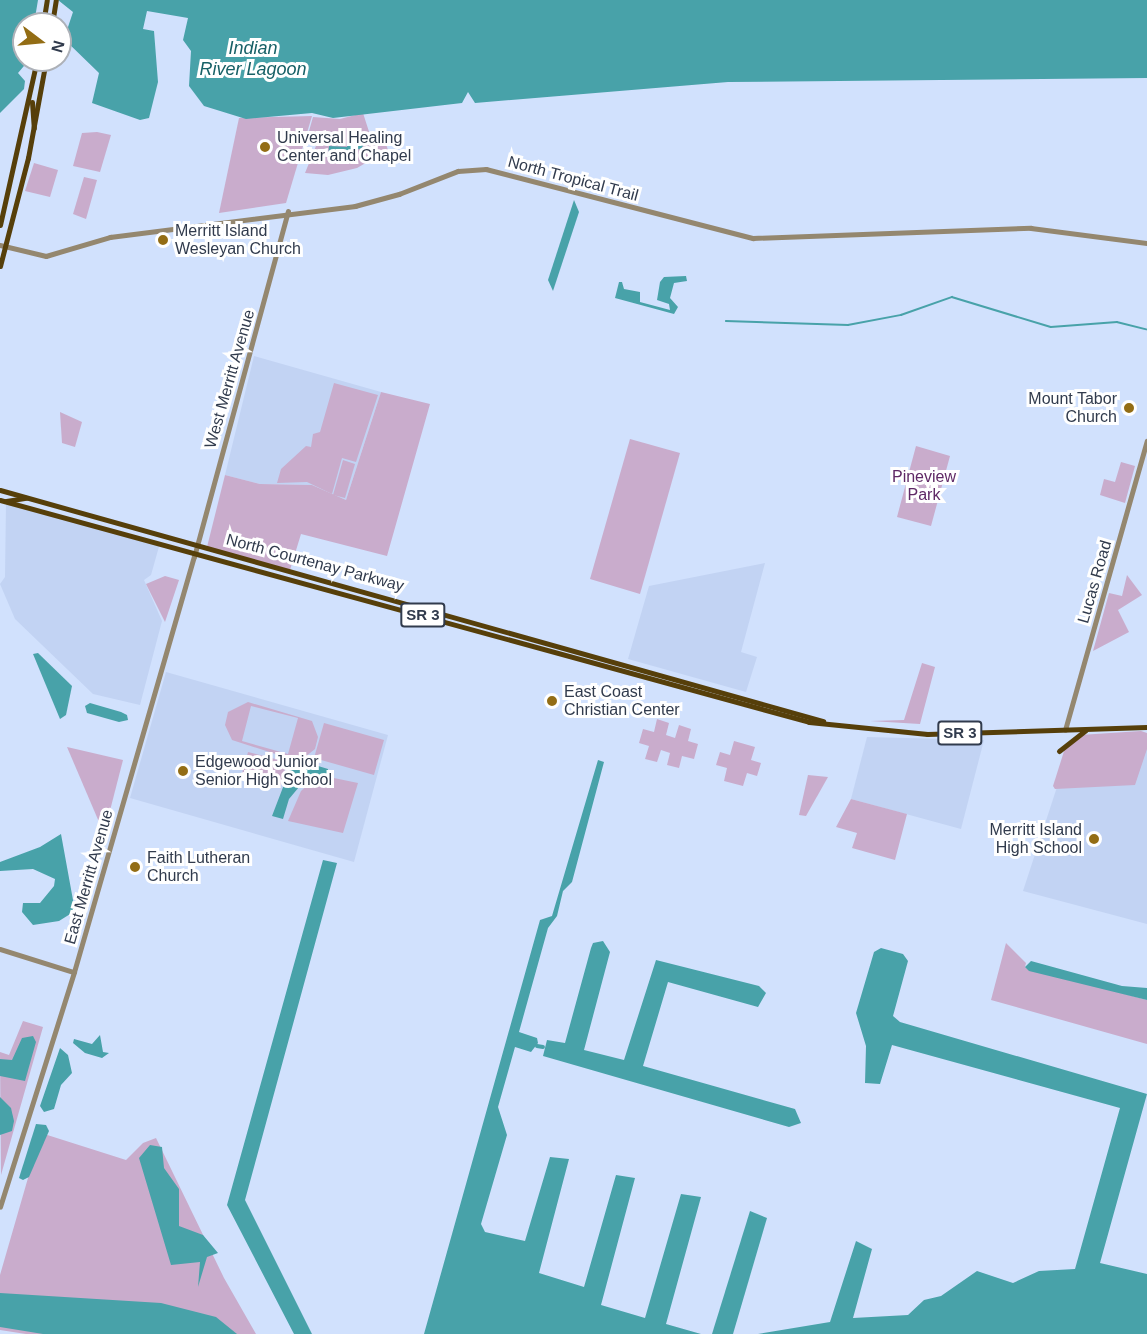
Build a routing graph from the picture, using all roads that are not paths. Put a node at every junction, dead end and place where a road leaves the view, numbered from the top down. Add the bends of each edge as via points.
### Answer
1 (35, 72) edge
2 (44, 72) edge
3 (34, 77) junction
4 (34, 129) junction
5 (288, 212) junction
6 (278, 213) junction
7 (284, 224) junction
8 (0, 225) edge
9 (1147, 243) edge
10 (3, 245) edge
11 (0, 266) edge
12 (1147, 441) edge
13 (0, 490) edge
14 (8, 492) junction
15 (28, 498) junction
16 (2, 499) edge
17 (75, 511) junction
18 (90, 515) junction
19 (61, 516) junction
20 (72, 519) junction
21 (133, 527) junction
22 (145, 530) junction
23 (116, 532) junction
24 (128, 535) junction
25 (198, 545) junction
26 (195, 553) junction
27 (830, 723) junction
28 (1147, 727) edge
29 (1089, 729) junction
30 (1065, 730) junction
31 (1059, 751) dead end
32 (0, 949) edge
33 (74, 972) junction
34 (0, 1207) edge

1 - 3 main road
2 - 4 main road
3 - 4 main road
3 - 8 main road
4 - 10 main road
5 - 6 street, North Tropical Trail
5 - 7 street, West Merritt Avenue
5 - 9 street, North Tropical Trail via 355,206 399,195 458,171 486,169 753,238 1031,228
6 - 7 street
6 - 10 street, North Tropical Trail via 104,238 46,256
7 - 25 street, West Merritt Avenue
10 - 11 main road
12 - 30 street, Lucas Road
13 - 14 main road, North Courtenay Parkway / SR 3
14 - 15 main road, North Courtenay Parkway / SR 3
14 - 16 main road
15 - 16 main road
15 - 17 main road, North Courtenay Parkway / SR 3
16 - 19 main road, North Courtenay Parkway / SR 3
17 - 18 main road, North Courtenay Parkway / SR 3
17 - 19 main road
18 - 20 main road
18 - 21 main road, North Courtenay Parkway / SR 3
19 - 20 main road, North Courtenay Parkway / SR 3
20 - 23 main road, North Courtenay Parkway / SR 3
21 - 22 main road, North Courtenay Parkway / SR 3
21 - 23 main road
22 - 24 main road
22 - 25 main road, North Courtenay Parkway / SR 3
23 - 24 main road, North Courtenay Parkway / SR 3
24 - 26 main road, North Courtenay Parkway / SR 3
25 - 26 street, West Merritt Avenue
25 - 27 main road, North Courtenay Parkway / SR 3
26 - 27 main road, North Courtenay Parkway / SR 3 via 730,701
26 - 33 street, East Merritt Avenue
27 - 30 main road, North Courtenay Parkway / SR 3 via 904,734
28 - 29 main road, North Courtenay Parkway / SR 3
29 - 30 main road, North Courtenay Parkway / SR 3
29 - 31 main road via 1075,735
32 - 33 street
33 - 34 street, East Merritt Avenue

